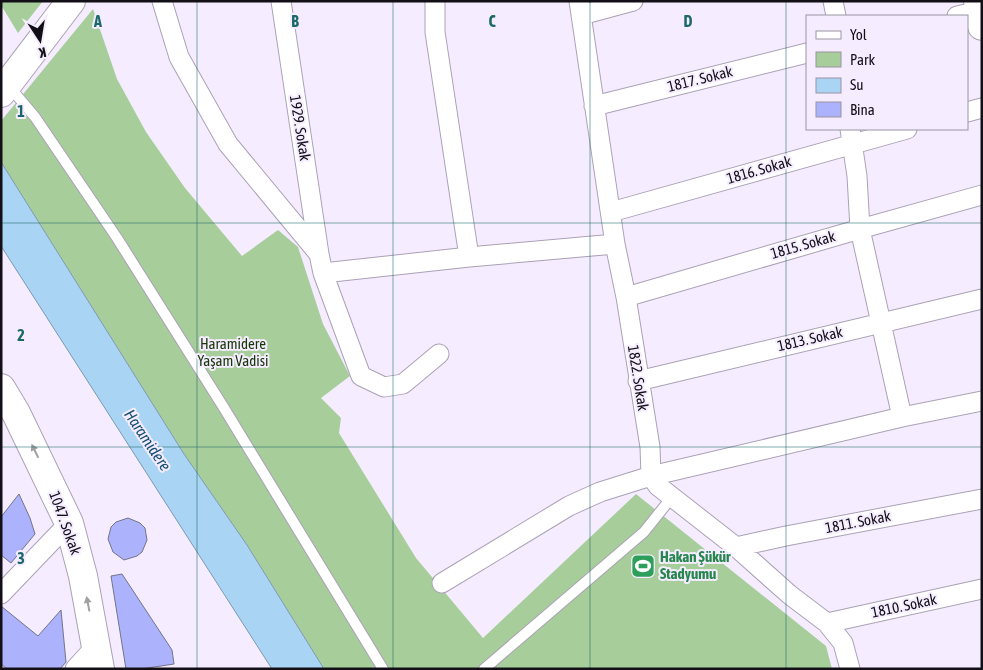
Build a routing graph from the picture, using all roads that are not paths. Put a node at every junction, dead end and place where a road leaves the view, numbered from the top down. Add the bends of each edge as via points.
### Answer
1 (71, 1) edge
2 (162, 1) edge
3 (282, 1) edge
4 (435, 1) edge
5 (633, 1) edge
6 (833, 1) edge
7 (580, 8) edge
8 (836, 15) edge
9 (806, 52) edge
10 (4, 89) edge
11 (594, 106) junction
12 (982, 108) edge
13 (968, 112) edge
14 (899, 130) edge
15 (851, 136) edge
16 (982, 195) edge
17 (611, 212) junction
18 (860, 229) junction
19 (615, 244) junction
20 (319, 254) junction
21 (469, 257) junction
22 (323, 273) junction
23 (626, 297) junction
24 (982, 299) edge
25 (882, 322) junction
26 (439, 354) dead end
27 (638, 380) junction
28 (1, 388) edge
29 (982, 401) edge
30 (902, 417) junction
31 (652, 476) junction
32 (672, 497) junction
33 (982, 500) edge
34 (69, 523) junction
35 (736, 547) junction
36 (5, 583) edge
37 (442, 583) dead end
38 (982, 589) edge
39 (827, 623) junction
40 (98, 657) edge
41 (75, 669) edge
42 (383, 669) edge
43 (484, 669) edge
44 (850, 669) edge

1 - 10 main road
2 - 20 street via 179,57 228,144
3 - 20 street, 1929. Sokak
4 - 21 street via 435,32
5 - 7 street
6 - 8 street
7 - 11 street, 1822. Sokak
9 - 11 street, 1817. Sokak
10 - 42 lane via 35,117 117,238
11 - 17 street, 1822. Sokak
12 - 13 street
14 - 15 street, 1816. Sokak
15 - 17 street, 1816. Sokak
15 - 18 street
16 - 18 street, 1815. Sokak
17 - 19 street, 1822. Sokak
18 - 23 street, 1815. Sokak
18 - 25 street
19 - 21 street
19 - 23 street, 1822. Sokak
20 - 22 street, 1929. Sokak
21 - 22 street
22 - 26 street, 1929. Sokak via 361,376 384,387 403,384
23 - 27 street, 1822. Sokak
24 - 25 street, 1813. Sokak
25 - 27 street, 1813. Sokak
25 - 30 street
27 - 31 street, 1822. Sokak
34 -> 28 main road, 1047. Sokak
29 - 30 street
30 - 31 street
31 - 32 street via 658,486
31 - 37 street via 600,492 570,506
32 - 35 street
32 - 43 lane via 644,532
33 - 35 street, 1811. Sokak
34 - 36 street
40 -> 34 main road, 1047. Sokak
35 - 39 street
38 - 39 street, 1810. Sokak
39 - 44 street via 843,643
40 - 41 street

